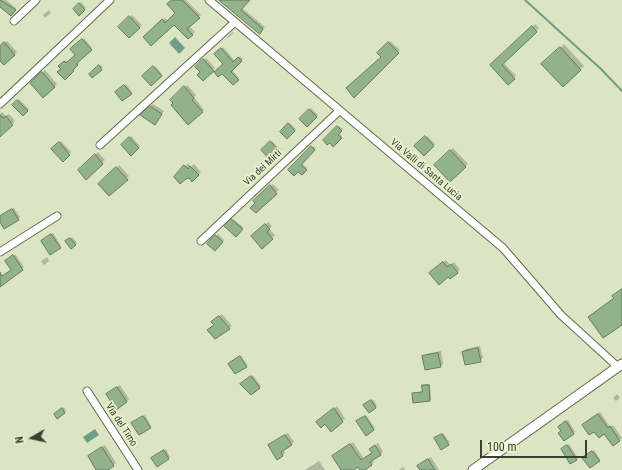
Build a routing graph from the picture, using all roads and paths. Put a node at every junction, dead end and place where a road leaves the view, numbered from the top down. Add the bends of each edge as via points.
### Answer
1 (36, 0) edge
2 (110, 0) edge
3 (209, 0) edge
4 (14, 21) dead end
5 (235, 22) junction
6 (0, 104) edge
7 (339, 111) junction
8 (100, 145) dead end
9 (57, 216) dead end
10 (201, 241) dead end
11 (0, 252) edge
12 (620, 366) edge
13 (87, 390) dead end
14 (138, 470) edge
15 (473, 470) edge

1 - 4 street
2 - 6 street
3 - 5 street, Via Valli di Santa Lucia
5 - 7 street, Via Valli di Santa Lucia
5 - 8 street
7 - 10 street, Via dei Mirti
7 - 12 street, Via Valli di Santa Lucia via 503,248 561,314
9 - 11 street
12 - 15 main road
13 - 14 street, Via del Timo

